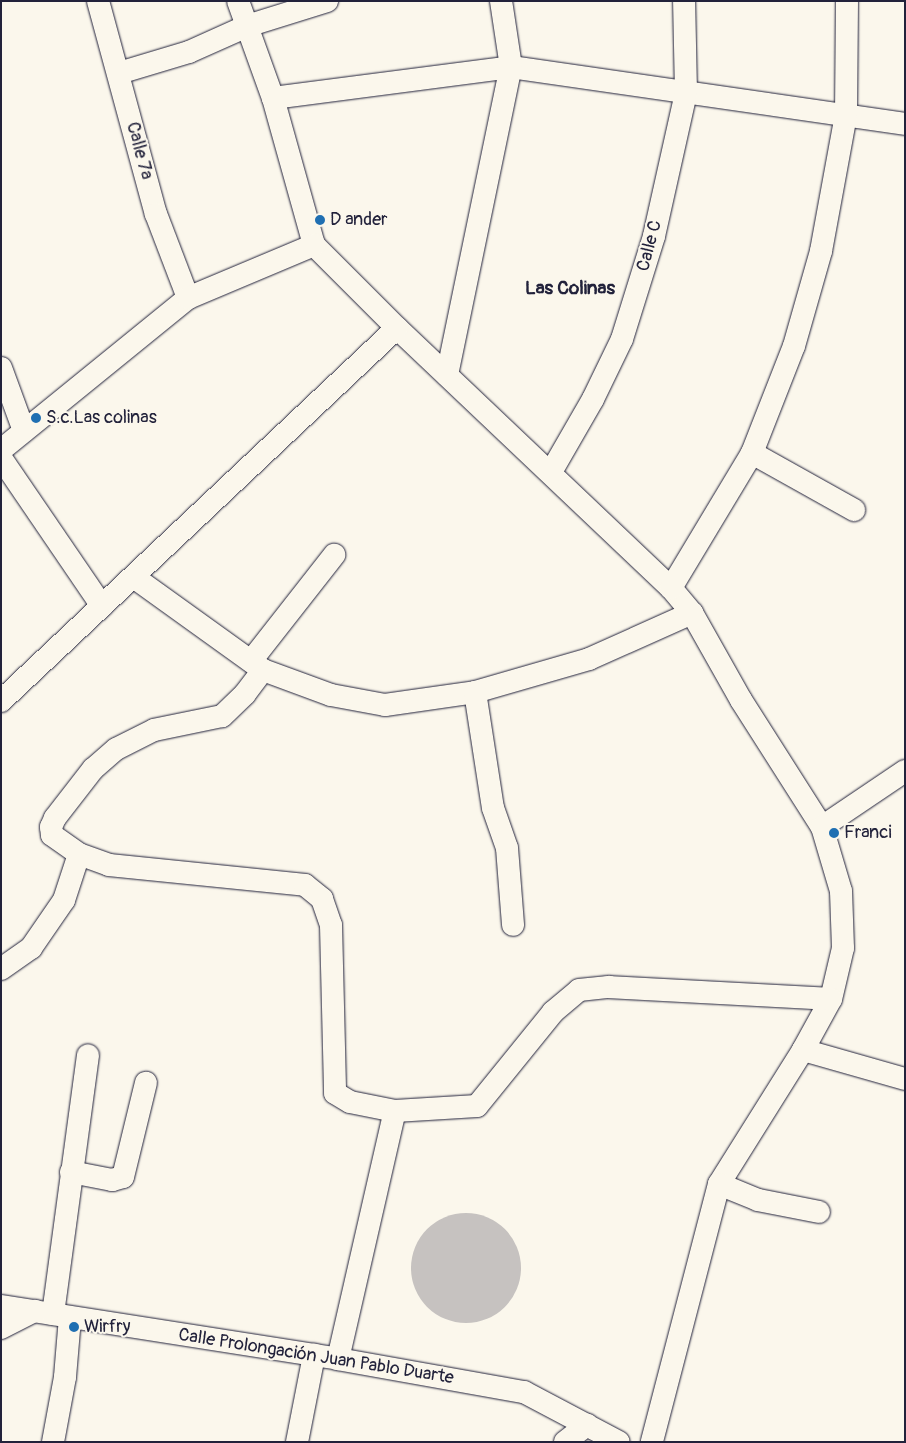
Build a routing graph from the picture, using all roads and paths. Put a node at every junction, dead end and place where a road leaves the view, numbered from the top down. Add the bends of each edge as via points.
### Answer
1 (98, 1) edge
2 (238, 1) edge
3 (327, 1) edge
4 (501, 1) edge
5 (684, 1) edge
6 (848, 1) edge
7 (247, 26) junction
8 (511, 67) junction
9 (119, 73) junction
10 (686, 93) junction
11 (273, 98) junction
12 (846, 115) junction
13 (905, 124) edge
14 (314, 245) junction
15 (188, 298) junction
16 (397, 328) junction
17 (1, 368) edge
18 (446, 375) junction
19 (24, 431) junction
20 (1, 450) edge
21 (752, 452) junction
22 (1, 458) edge
23 (551, 472) junction
24 (854, 510) dead end
25 (334, 555) dead end
26 (135, 578) junction
27 (671, 588) junction
28 (102, 606) junction
29 (692, 613) junction
30 (257, 665) junction
31 (475, 692) junction
32 (1, 701) edge
33 (905, 771) edge
34 (822, 827) junction
35 (79, 854) junction
36 (513, 925) dead end
37 (1, 969) edge
38 (831, 999) junction
39 (803, 1050) junction
40 (88, 1055) dead end
41 (905, 1078) edge
42 (146, 1083) dead end
43 (395, 1111) junction
44 (71, 1172) junction
45 (719, 1184) junction
46 (819, 1212) dead end
47 (1, 1306) edge
48 (53, 1314) junction
49 (1, 1328) edge
50 (314, 1355) junction
51 (338, 1358) junction
52 (587, 1425) junction
53 (612, 1440) edge
54 (53, 1442) edge
55 (297, 1442) edge
56 (565, 1442) edge
57 (652, 1442) edge

1 - 9 street, Calle 7a
2 - 7 street
3 - 7 street
4 - 8 street
5 - 10 street, Calle C
6 - 12 street
7 - 9 street via 189,52
7 - 11 street
8 - 10 street
8 - 11 street
8 - 18 street
9 - 15 street, Calle 7a via 156,214
10 - 12 street
10 - 23 street, Calle C via 654,236 622,339 593,399
11 - 14 street
12 - 13 street
12 - 21 street via 821,251 794,346
14 - 15 street
14 - 16 street
15 - 19 street
16 - 18 street
16 - 26 street
17 - 19 street
18 - 23 street
19 - 20 street
21 - 24 street
21 - 27 street
22 - 28 street
23 - 27 street
25 - 30 street
26 - 28 street
26 - 30 street
27 - 29 street
28 - 32 street
29 - 31 street via 589,659
29 - 34 street via 741,700
30 - 31 street via 331,695 385,705
30 - 35 street via 244,694 222,716 154,730 116,748 93,769 50,827 58,842
31 - 36 street via 493,808 507,848
33 - 34 street
34 - 38 street via 841,900 844,948
35 - 37 street via 64,900 32,948
35 - 43 street via 109,865 304,885 322,899 331,925 335,1093 350,1102
38 - 39 street
38 - 43 street via 609,987 579,990 553,1012 477,1106
39 - 41 street
39 - 45 street
40 - 44 street
42 - 44 street via 123,1177 112,1180
43 - 51 street
44 - 48 street
45 - 46 street via 758,1200
45 - 57 street
47 - 48 street, Calle Prolongación Juan Pablo Duarte
48 - 49 street
48 - 50 street, Calle Prolongación Juan Pablo Duarte
48 - 54 street via 65,1376
50 - 51 street, Calle Prolongación Juan Pablo Duarte
50 - 55 street
51 - 52 street, Calle Prolongación Juan Pablo Duarte via 524,1392
52 - 53 street, Calle Prolongación Juan Pablo Duarte
52 - 56 street

